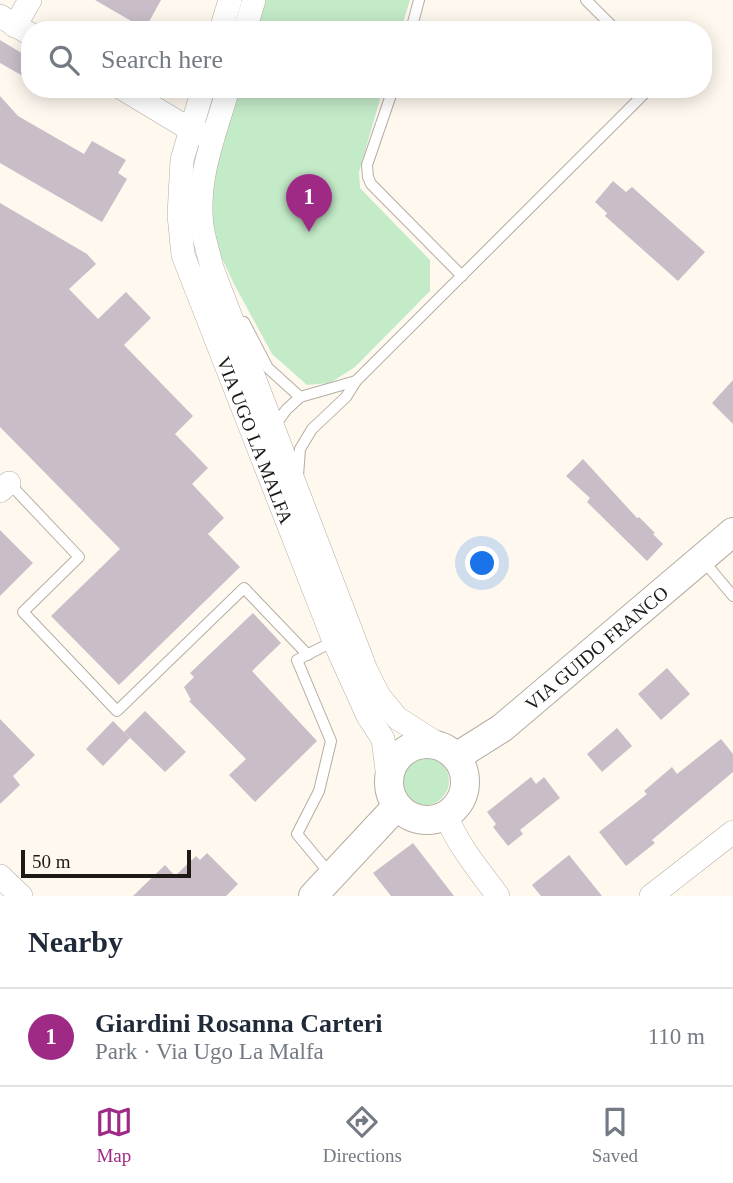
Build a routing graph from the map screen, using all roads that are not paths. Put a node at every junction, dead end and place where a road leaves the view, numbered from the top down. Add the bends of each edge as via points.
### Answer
1 (30, 0) edge
2 (230, 0) edge
3 (254, 0) edge
4 (419, 0) edge
5 (586, 0) edge
6 (224, 21) edge
7 (248, 21) edge
8 (413, 21) edge
9 (607, 21) edge
10 (15, 25) edge
11 (139, 98) edge
12 (203, 98) edge
13 (223, 98) edge
14 (390, 98) edge
15 (640, 98) edge
16 (201, 134) junction
17 (462, 275) junction
18 (223, 297) junction
19 (356, 381) junction
20 (300, 397) junction
21 (274, 427) junction
22 (258, 448) junction
23 (297, 486) junction
24 (4, 487) edge
25 (733, 532) edge
26 (702, 559) junction
27 (733, 596) edge
28 (344, 637) junction
29 (308, 655) junction
30 (450, 752) junction
31 (388, 778) junction
32 (397, 806) junction
33 (446, 815) junction
34 (733, 832) edge
35 (0, 876) edge
36 (323, 887) edge
37 (21, 896) edge
38 (498, 896) edge
39 (651, 896) edge

1 - 10 street
2 - 6 street
3 - 7 street
4 - 8 lane
5 - 9 lane
11 - 16 street
12 - 16 street, VIA UGO LA MALFA
13 - 16 street, VIA UGO LA MALFA
14 - 17 lane via 367,165 368,177
15 - 17 lane
16 - 18 street, VIA UGO LA MALFA via 202,227
16 - 22 street, VIA UGO LA MALFA via 181,160 183,255
17 - 19 lane
18 - 20 lane via 240,313 268,368
18 - 21 street, VIA UGO LA MALFA
19 - 20 lane
19 - 23 lane via 300,449
20 - 21 lane
21 - 22 street
21 - 23 street, VIA UGO LA MALFA
22 - 28 street, VIA UGO LA MALFA
23 - 28 street, VIA UGO LA MALFA
24 - 29 lane via 79,557 23,611 117,711 244,587
25 - 26 street, VIA GUIDO FRANCO
26 - 27 lane
26 - 30 street, VIA GUIDO FRANCO via 502,728
28 - 29 lane
28 - 30 street, VIA UGO LA MALFA via 397,718
28 - 31 street, VIA UGO LA MALFA via 368,716 383,739
29 - 36 lane via 298,660 331,741 318,791 297,834
30 - 31 street via 432,744 408,748 391,766
30 - 33 street via 462,766 465,789
31 - 32 street
32 - 33 street via 420,820
32 - 36 street
33 - 38 street via 466,853
34 - 39 street
35 - 37 street

